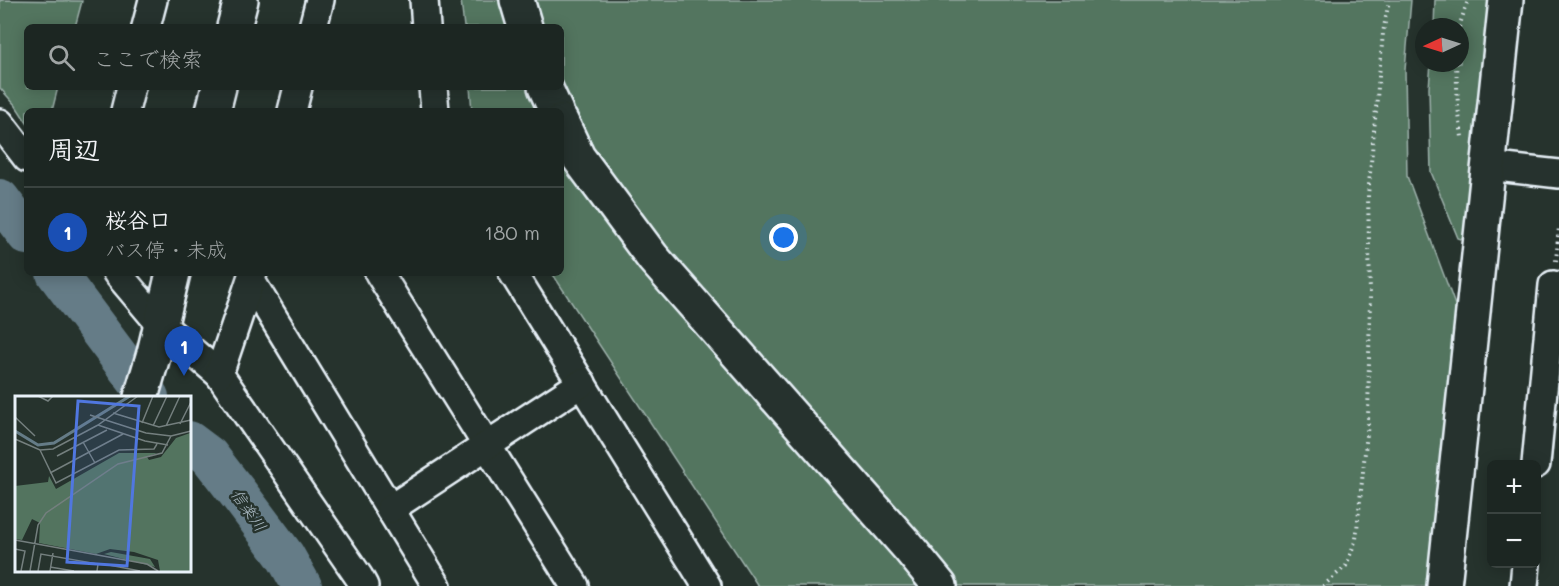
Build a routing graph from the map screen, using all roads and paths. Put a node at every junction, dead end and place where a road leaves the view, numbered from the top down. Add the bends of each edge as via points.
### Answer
1 (153, 0) edge
2 (241, 0) edge
3 (320, 0) edge
4 (423, 0) edge
5 (517, 0) edge
6 (1389, 0) edge
7 (1468, 0) edge
8 (1506, 0) edge
9 (1462, 18) edge
10 (147, 24) edge
11 (235, 24) edge
12 (314, 24) edge
13 (426, 24) edge
14 (524, 24) edge
15 (130, 90) edge
16 (218, 90) edge
17 (297, 90) edge
18 (433, 90) edge
19 (546, 90) edge
20 (126, 108) edge
21 (214, 108) edge
22 (293, 108) edge
23 (435, 108) edge
24 (555, 108) edge
25 (0, 123) edge
26 (564, 127) edge
27 (24, 154) edge
28 (1488, 166) junction
29 (1559, 174) edge
30 (1559, 227) edge
31 (119, 276) edge
32 (172, 276) edge
33 (381, 276) edge
34 (515, 276) edge
35 (252, 277) edge
36 (1556, 286) edge
37 (157, 338) junction
38 (219, 374) junction
39 (582, 383) junction
40 (141, 396) edge
41 (487, 446) junction
42 (1537, 460) edge
43 (390, 509) junction
44 (1526, 568) edge
45 (364, 586) edge
46 (437, 586) edge
47 (575, 586) edge
48 (707, 586) edge
49 (940, 586) edge
50 (1323, 586) edge
51 (1444, 586) edge
52 (1524, 586) edge

1 - 10 street
2 - 11 street
3 - 12 street
4 - 13 street
5 - 14 street
6 - 50 path via 1368,195 1368,423 1356,539 1346,566
7 - 9 path
8 - 28 street
15 - 20 street
16 - 21 street
17 - 22 street
18 - 23 street
19 - 24 street
25 - 27 street
26 - 49 street via 578,157 653,258
28 - 29 street
28 - 51 street
30 - 36 path
31 - 37 street
32 - 37 street
33 - 41 street
34 - 39 street
35 - 38 street
35 - 43 street
36 - 42 street
37 - 38 street
37 - 40 street
38 - 45 street
39 - 41 street
39 - 48 street
41 - 43 street
41 - 47 street
43 - 46 street
44 - 52 street

